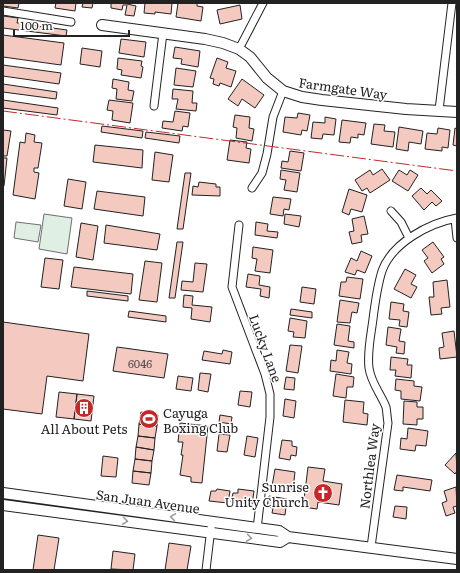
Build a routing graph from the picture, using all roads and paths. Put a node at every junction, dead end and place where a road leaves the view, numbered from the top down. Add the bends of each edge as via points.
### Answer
1 (263, 3) edge
2 (452, 3) edge
3 (3, 11) edge
4 (71, 22) dead end
5 (102, 25) dead end
6 (163, 33) junction
7 (239, 50) junction
8 (283, 92) junction
9 (154, 106) dead end
10 (439, 110) junction
11 (457, 112) edge
12 (252, 188) dead end
13 (391, 211) dead end
14 (456, 218) edge
15 (239, 225) dead end
16 (410, 238) junction
17 (457, 238) edge
18 (3, 493) edge
19 (67, 502) junction
20 (3, 505) edge
21 (18, 507) junction
22 (103, 518) junction
23 (211, 528) junction
24 (257, 529) junction
25 (288, 537) junction
26 (371, 547) junction
27 (457, 559) edge
28 (206, 570) edge

1 - 7 street
2 - 10 street
3 - 4 street
5 - 6 main road, Farmgate Way
6 - 7 main road, Farmgate Way via 223,43
6 - 9 street
7 - 8 main road, Farmgate Way via 250,57 267,78
8 - 10 main road, Farmgate Way via 322,100 406,110
8 - 12 street via 273,116 262,173
10 - 11 main road, Farmgate Way
13 - 16 street
14 - 16 street, Northlea Way via 424,229
14 - 17 street
15 - 24 street, Lucky Lane via 232,287 270,394 270,416
16 - 26 street, Northlea Way via 389,258 383,270 378,286 369,349 369,368 386,408 388,423
18 - 19 main road, San Juan Avenue
19 - 21 main road via 53,506 25,502
19 - 22 main road via 70,508 93,511
23 -> 19 main road, San Juan Avenue
20 - 21 main road, San Juan Avenue
21 - 22 main road, San Juan Avenue
22 -> 23 main road, San Juan Avenue
23 - 24 main road, San Juan Avenue
23 -> 25 main road, San Juan Avenue via 280,542
23 - 28 street
24 - 25 main road, San Juan Avenue via 279,531
25 - 26 main road, San Juan Avenue
26 - 27 main road, San Juan Avenue

